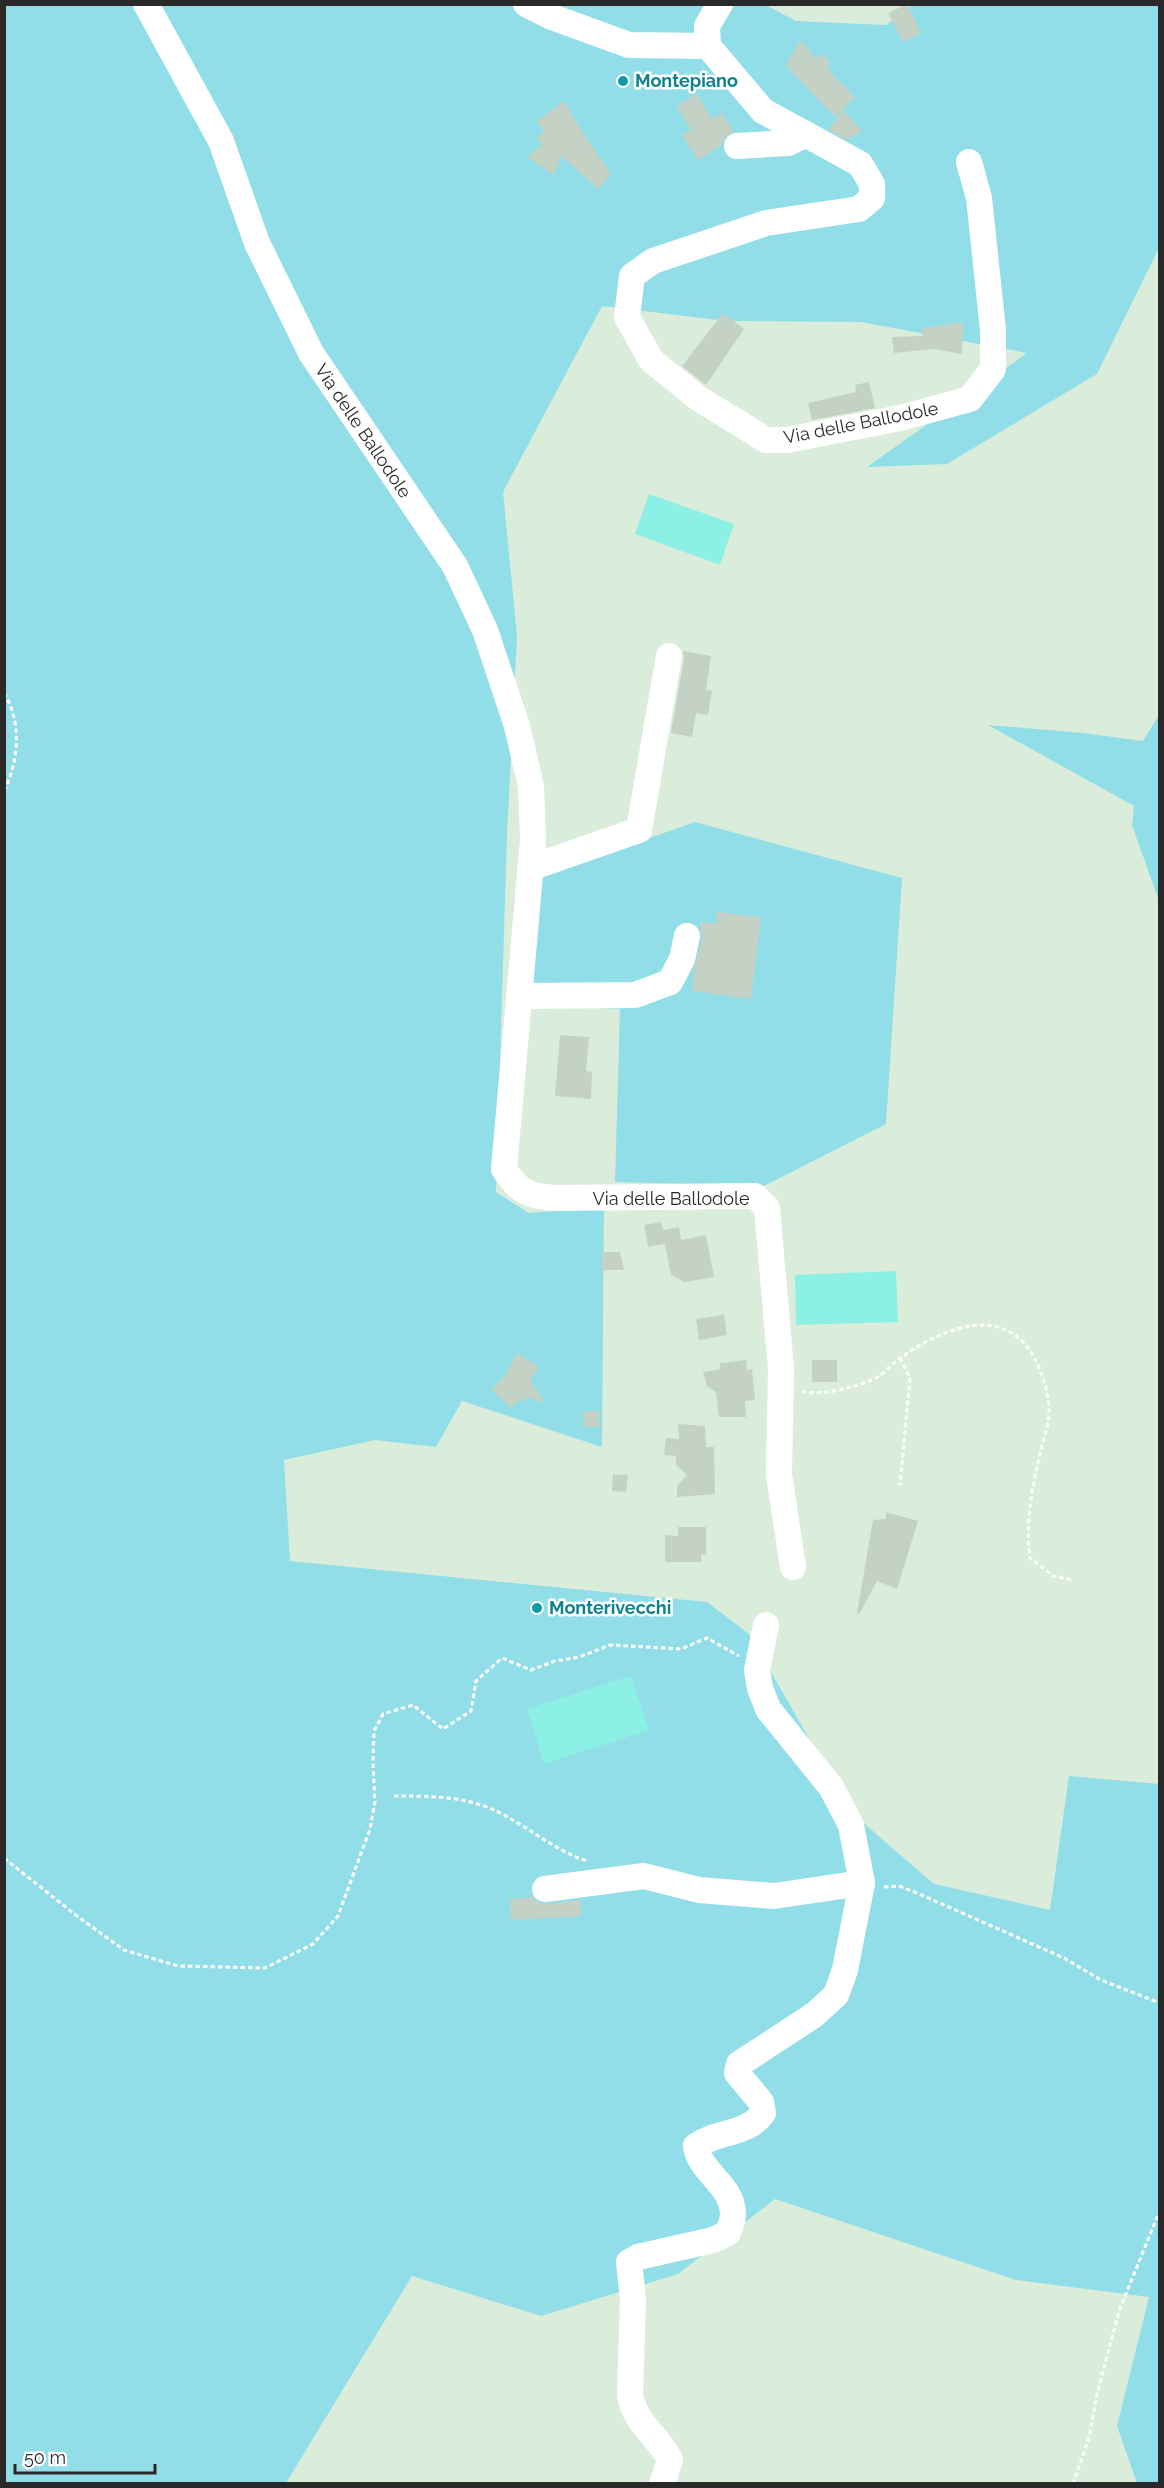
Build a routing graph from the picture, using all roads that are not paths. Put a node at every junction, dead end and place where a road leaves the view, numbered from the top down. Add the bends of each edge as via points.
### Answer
1 (146, 4) edge
2 (526, 4) edge
3 (720, 4) edge
4 (708, 46) junction
5 (806, 134) junction
6 (737, 146) dead end
7 (969, 162) dead end
8 (669, 656) dead end
9 (530, 868) junction
10 (687, 936) dead end
11 (519, 996) junction
12 (794, 1567) dead end
13 (766, 1625) dead end
14 (862, 1883) junction
15 (544, 1889) dead end
16 (662, 2484) edge

1 - 9 lane, Via delle Ballodole via 221,141 257,243 311,353 455,566 485,630 517,726 531,786
2 - 4 lane via 629,45
3 - 4 lane via 707,26
4 - 5 lane, Via delle Ballodole via 763,111
5 - 6 lane via 788,143
5 - 7 lane, Via delle Ballodole via 861,164 872,184 872,198 859,209 766,223 652,261 632,276 627,316 651,360 698,398 766,440 787,440 900,418 970,399 993,369 988,268 979,198
8 - 9 lane via 639,830
9 - 11 lane, Via delle Ballodole
10 - 11 lane via 682,959 670,982 635,995
11 - 12 lane, Via delle Ballodole via 504,1169 514,1184 531,1196 555,1198 755,1196 767,1208 781,1384 780,1474
13 - 14 lane via 757,1670 760,1688 768,1709 831,1787 851,1825
14 - 15 lane via 774,1896 699,1890 644,1876
14 - 16 lane via 845,1970 836,1995 814,2015 739,2064 737,2073 761,2102 763,2113 757,2122 696,2146 698,2156 725,2189 734,2213 728,2233 629,2262 633,2300 630,2396 633,2410 664,2446 670,2460

